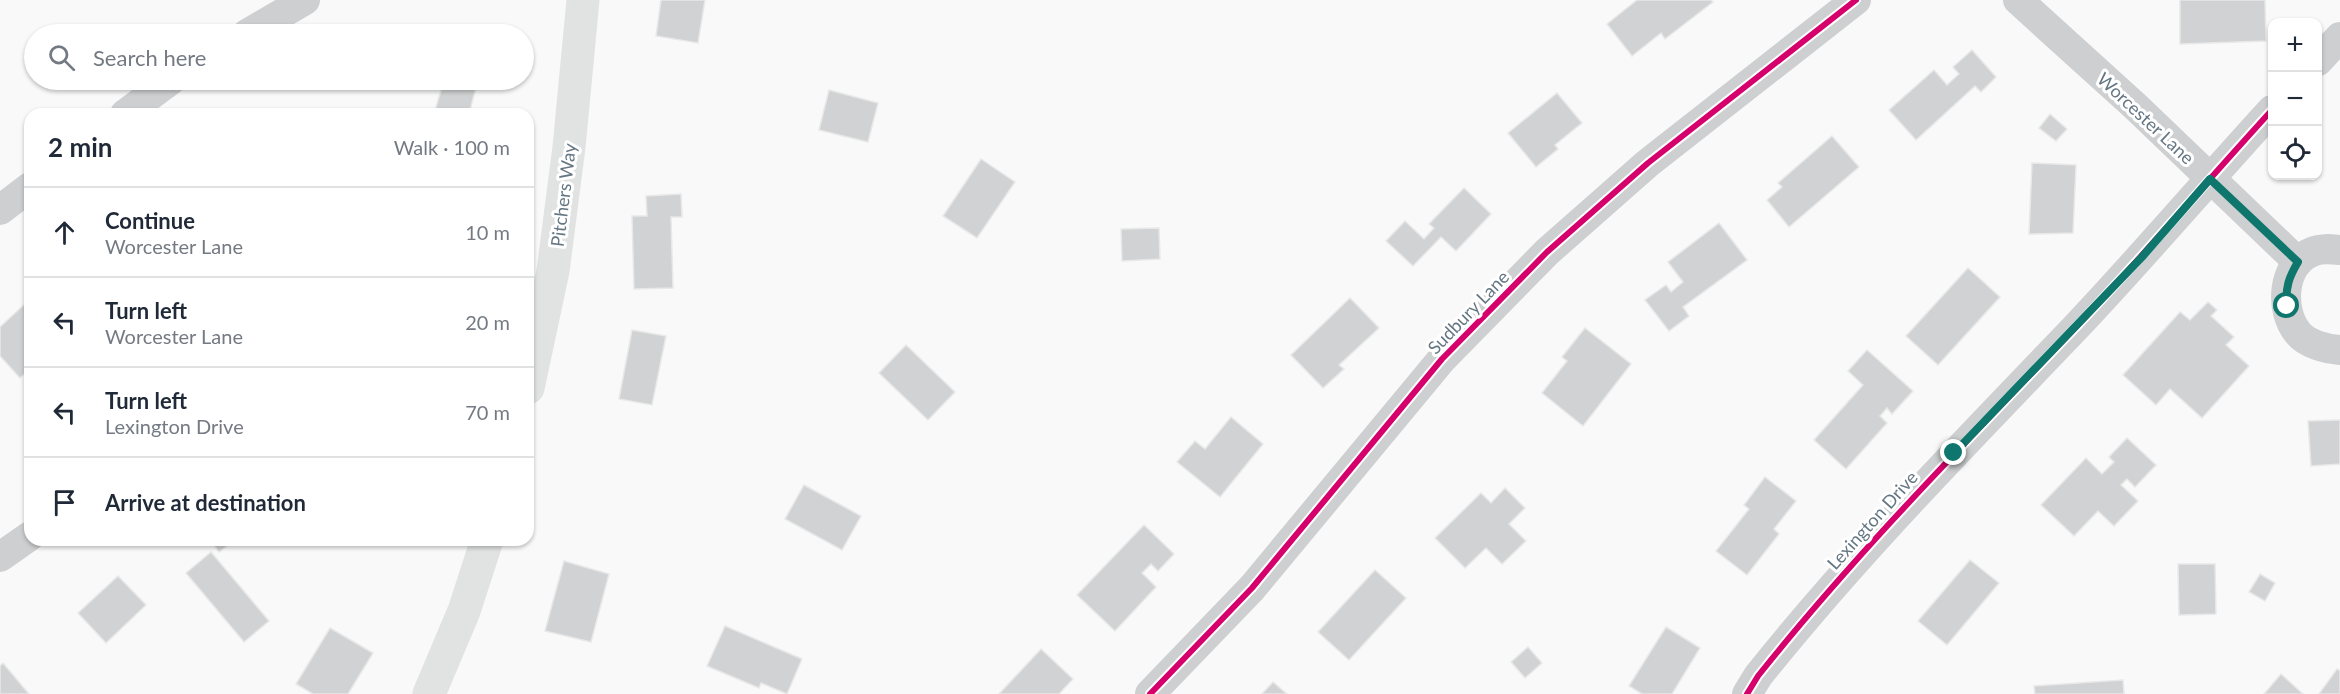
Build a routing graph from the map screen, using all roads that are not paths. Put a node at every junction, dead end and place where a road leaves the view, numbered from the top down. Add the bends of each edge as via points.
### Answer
1 (305, 0) edge
2 (583, 0) edge
3 (1856, 0) edge
4 (2018, 0) edge
5 (264, 24) edge
6 (2340, 37) edge
7 (2322, 57) edge
8 (157, 90) edge
9 (133, 108) edge
10 (2268, 114) edge
11 (2210, 179) junction
12 (24, 192) edge
13 (0, 210) edge
14 (2340, 250) edge
15 (2298, 262) junction
16 (2340, 350) edge
17 (534, 357) edge
18 (24, 540) edge
19 (485, 546) edge
20 (0, 557) edge
21 (429, 694) edge
22 (1150, 694) edge
23 (1747, 694) edge

1 - 5 street
2 - 17 main road, Pitchers Way via 553,271
3 - 22 street, Sudbury Lane via 1648,163 1540,260 1442,359 1252,588
4 - 11 street, Worcester Lane
6 - 7 street
8 - 9 street
10 - 11 street, Lexington Drive
11 - 15 street, Worcester Lane
11 - 23 street, Lexington Drive via 1866,548 1792,634
12 - 13 street
14 - 15 street via 2312,252
15 - 16 street via 2288,279 2286,294 2291,321 2307,341
18 - 20 street
19 - 21 main road via 464,611

